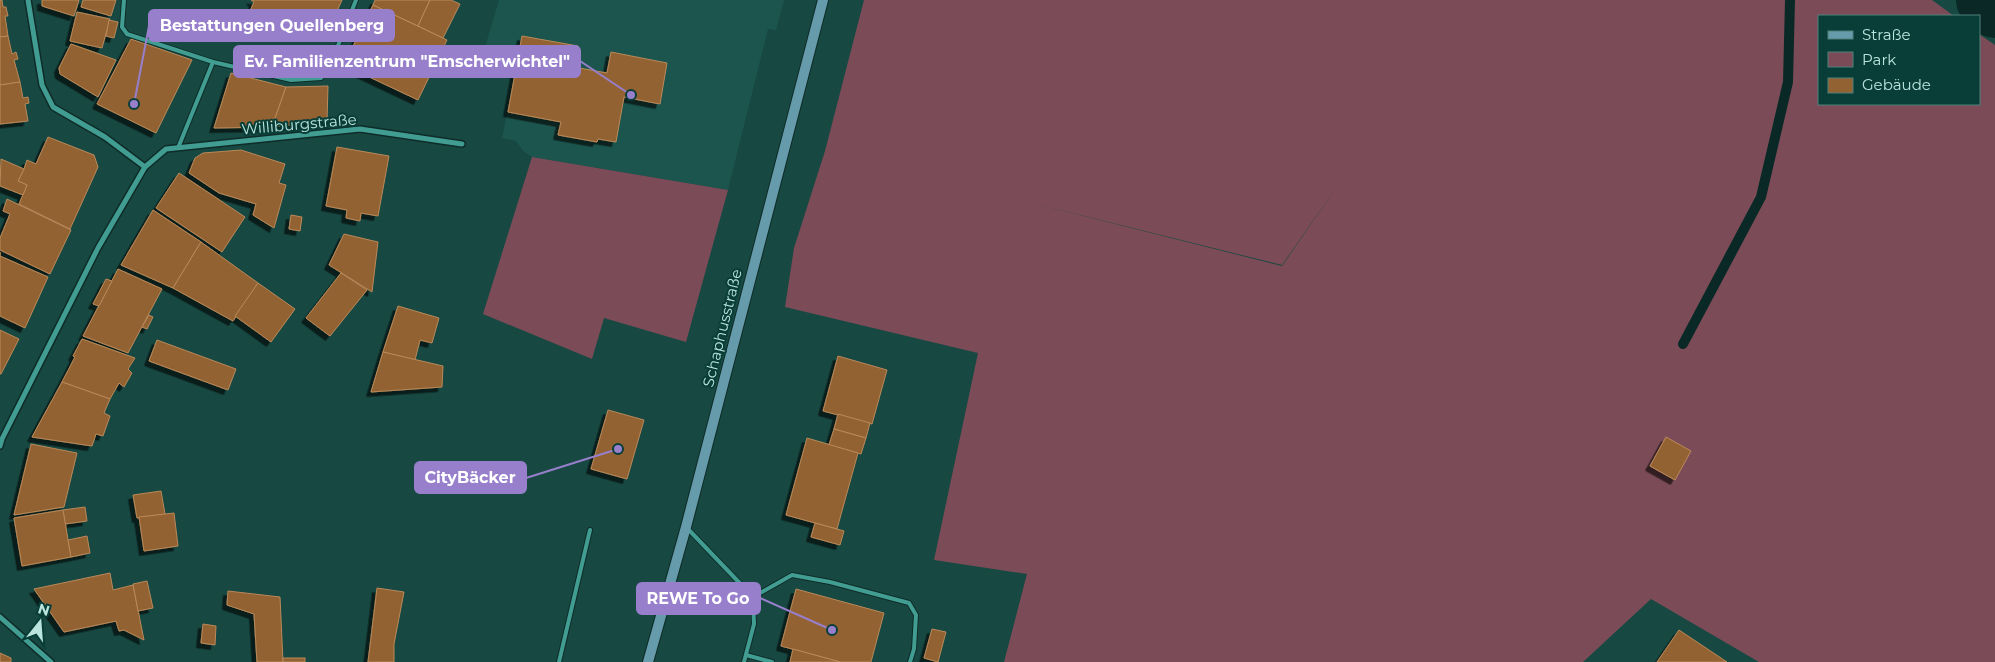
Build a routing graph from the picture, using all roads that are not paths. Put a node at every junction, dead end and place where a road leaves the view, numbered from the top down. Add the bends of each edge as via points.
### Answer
1 (28, 0) edge
2 (124, 0) edge
3 (356, 0) edge
4 (823, 0) edge
5 (214, 62) junction
6 (462, 144) dead end
7 (177, 148) junction
8 (145, 167) junction
9 (0, 446) edge
10 (686, 527) junction
11 (590, 530) dead end
12 (753, 597) junction
13 (0, 617) edge
14 (746, 655) junction
15 (50, 662) edge
16 (559, 662) edge
17 (648, 662) edge
18 (744, 662) edge
19 (772, 662) edge
20 (910, 662) edge

1 - 8 street via 42,85 53,107 106,137
2 - 5 lane via 122,27 127,34
3 - 5 lane via 330,66 321,78 290,80
4 - 10 main road, Schaphusstraße
5 - 7 lane
6 - 7 street, Williburgstraße via 360,129
7 - 8 street, Williburgstraße via 166,149
8 - 9 street, Williburgstraße via 98,248
10 - 12 lane
10 - 17 main road, Schaphusstraße
11 - 16 lane
12 - 14 lane via 754,624
12 - 20 lane via 792,575 909,604 916,615
13 - 15 street
14 - 18 lane
14 - 19 lane

